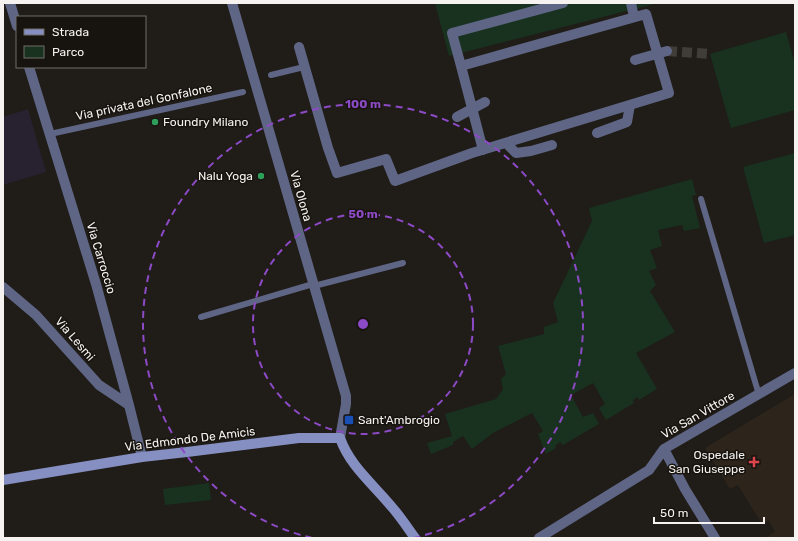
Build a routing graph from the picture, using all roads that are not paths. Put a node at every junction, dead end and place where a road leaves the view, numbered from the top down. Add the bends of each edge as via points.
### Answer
1 (10, 3) edge
2 (232, 3) edge
3 (563, 3) edge
4 (630, 3) edge
5 (634, 17) junction
6 (16, 23) edge
7 (299, 48) dead end
8 (662, 53) junction
9 (635, 60) dead end
10 (461, 66) junction
11 (304, 67) junction
12 (29, 68) edge
13 (271, 75) dead end
14 (243, 92) dead end
15 (485, 102) dead end
16 (630, 105) junction
17 (472, 109) junction
18 (457, 117) dead end
19 (596, 133) dead end
20 (50, 134) junction
21 (506, 143) junction
22 (552, 145) dead end
23 (483, 150) junction
24 (701, 200) dead end
25 (403, 263) dead end
26 (313, 285) junction
27 (3, 287) edge
28 (201, 317) dead end
29 (795, 373) edge
30 (759, 395) junction
31 (129, 405) junction
32 (340, 438) junction
33 (664, 449) junction
34 (142, 457) junction
35 (3, 480) edge
36 (415, 538) edge
37 (539, 538) edge
38 (715, 538) edge

1 - 6 street
2 - 26 street, Via Olona
3 - 10 street via 452,34
4 - 5 street
5 - 8 street via 646,14
5 - 10 street
7 - 11 street
8 - 9 street
8 - 16 street via 669,93
10 - 17 street
11 - 13 lane
11 - 23 street via 337,172 386,159 395,181
12 - 20 street, Via Carroccio
14 - 20 lane, Via privata del Gonfalone
15 - 17 street
16 - 19 street via 627,122
16 - 21 street
17 - 18 street
17 - 23 street
20 - 31 street, Via Carroccio via 96,284
21 - 22 street via 516,153
21 - 23 street
24 - 30 lane
25 - 26 lane
26 - 28 lane
26 - 32 street, Via Olona via 346,396
27 - 31 street, Via Lesmi via 36,315 99,385
29 - 30 street, Via San Vittore
30 - 33 street, Via San Vittore
31 - 34 street, Via Carroccio
32 - 34 street, Via Edmondo De Amicis via 288,440
32 - 36 street via 355,466 392,506
33 - 37 street, Via San Vittore via 648,470
33 - 38 street
34 - 35 street, Via Edmondo De Amicis

